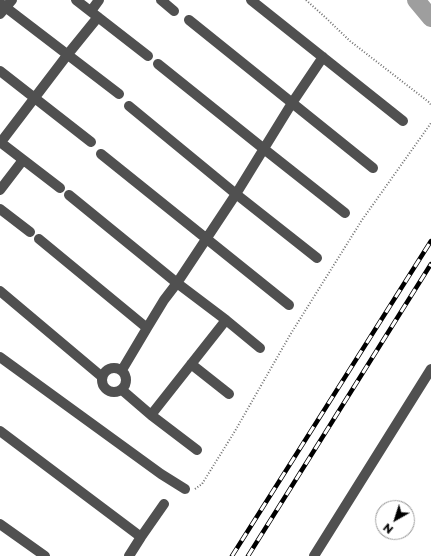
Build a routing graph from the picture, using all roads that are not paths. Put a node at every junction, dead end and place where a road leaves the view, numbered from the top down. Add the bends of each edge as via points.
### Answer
1 (76, 0) edge
2 (99, 0) edge
3 (161, 0) edge
4 (251, 0) edge
5 (4, 6) edge
6 (174, 11) dead end
7 (94, 14) junction
8 (189, 20) dead end
9 (68, 54) junction
10 (148, 56) dead end
11 (323, 57) junction
12 (158, 64) dead end
13 (0, 70) edge
14 (119, 94) dead end
15 (35, 98) junction
16 (292, 103) junction
17 (129, 106) dead end
18 (402, 120) dead end
19 (0, 142) edge
20 (91, 142) dead end
21 (264, 149) junction
22 (101, 154) dead end
23 (23, 160) junction
24 (373, 168) dead end
25 (60, 188) dead end
26 (0, 190) edge
27 (236, 194) junction
28 (69, 195) dead end
29 (0, 209) edge
30 (345, 213) dead end
31 (30, 232) dead end
32 (39, 239) dead end
33 (206, 239) junction
34 (317, 258) dead end
35 (177, 283) junction
36 (0, 291) edge
37 (289, 305) dead end
38 (226, 320) junction
39 (147, 328) junction
40 (260, 348) dead end
41 (0, 358) edge
42 (191, 364) junction
43 (431, 369) edge
44 (122, 370) junction
45 (101, 376) junction
46 (122, 390) junction
47 (229, 394) dead end
48 (151, 415) junction
49 (0, 431) edge
50 (197, 450) dead end
51 (185, 489) road end
52 (164, 504) dead end
53 (0, 524) edge
54 (141, 537) junction
55 (46, 556) edge
56 (129, 556) edge
57 (314, 556) edge

1 - 7 street
2 - 7 street
3 - 6 street
4 - 11 street
5 - 9 street
7 - 9 street
7 - 10 street
8 - 16 street
9 - 14 street
9 - 15 street
11 - 16 street
11 - 18 street
12 - 21 street
13 - 15 street
15 - 19 street
15 - 20 street
16 - 21 street
16 - 24 street
17 - 27 street
19 - 23 street
21 - 27 street
21 - 30 street
22 - 33 street
23 - 25 street
23 - 26 street
27 - 33 street
27 - 34 street
28 - 35 street
29 - 31 street
32 - 39 street
33 - 35 street
33 - 37 street
35 - 38 street
35 - 39 street
36 - 45 street
38 - 40 street
38 - 42 street
39 - 44 street
41 - 51 street
42 - 47 street
42 - 48 street
43 - 57 street
44 - 45 street via 109,368
44 - 46 street via 126,382
45 - 46 street via 101,382 109,392
46 - 48 street
48 - 50 street
49 - 54 street
52 - 54 street
53 - 55 street
54 - 56 street

